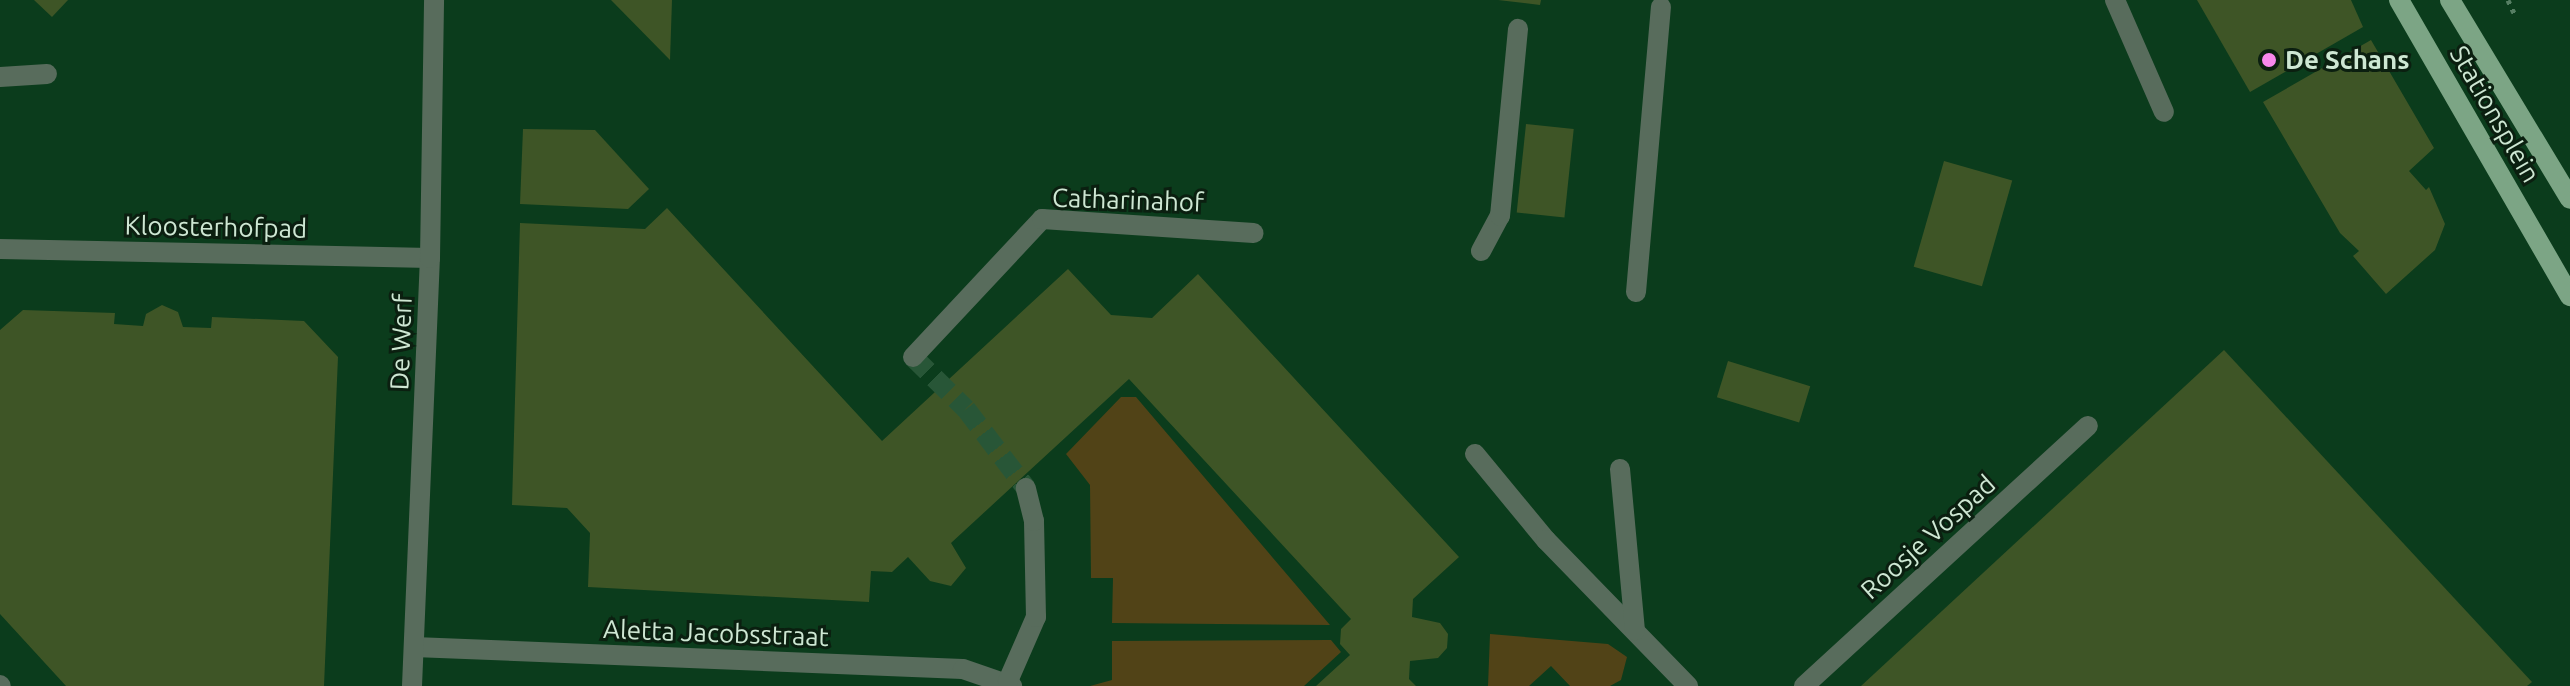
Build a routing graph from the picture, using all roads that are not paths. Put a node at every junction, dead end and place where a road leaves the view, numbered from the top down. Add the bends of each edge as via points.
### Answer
1 (434, 0) edge
2 (2115, 0) edge
3 (2399, 0) edge
4 (2450, 0) edge
5 (1661, 7) dead end
6 (1518, 29) dead end
7 (47, 74) dead end
8 (0, 77) edge
9 (2164, 112) dead end
10 (2570, 199) edge
11 (1254, 233) dead end
12 (0, 249) edge
13 (1481, 251) dead end
14 (430, 258) junction
15 (1636, 292) dead end
16 (2570, 296) edge
17 (913, 357) dead end
18 (2088, 426) dead end
19 (1475, 454) dead end
20 (1620, 469) dead end
21 (1026, 488) tunnel mouth
22 (1635, 630) junction
23 (414, 647) junction
24 (1010, 683) edge
25 (412, 686) edge
26 (1688, 686) edge
27 (1804, 686) edge

1 - 14 street, De Werf
2 - 9 street
3 - 16 main road, Stationsplein
4 - 10 main road, Stationsplein
5 - 15 street
6 - 13 street via 1500,216
7 - 8 street
11 - 17 street, Catharinahof via 1042,219
12 - 14 street, Kloosterhofpad
14 - 23 street, De Werf
18 - 27 street, Roosje Vospad
19 - 22 street via 1546,540
20 - 22 street
21 - 24 street via 1034,521 1036,617
22 - 26 street
23 - 24 street, Aletta Jacobsstraat via 963,669
23 - 25 street, De Werf

